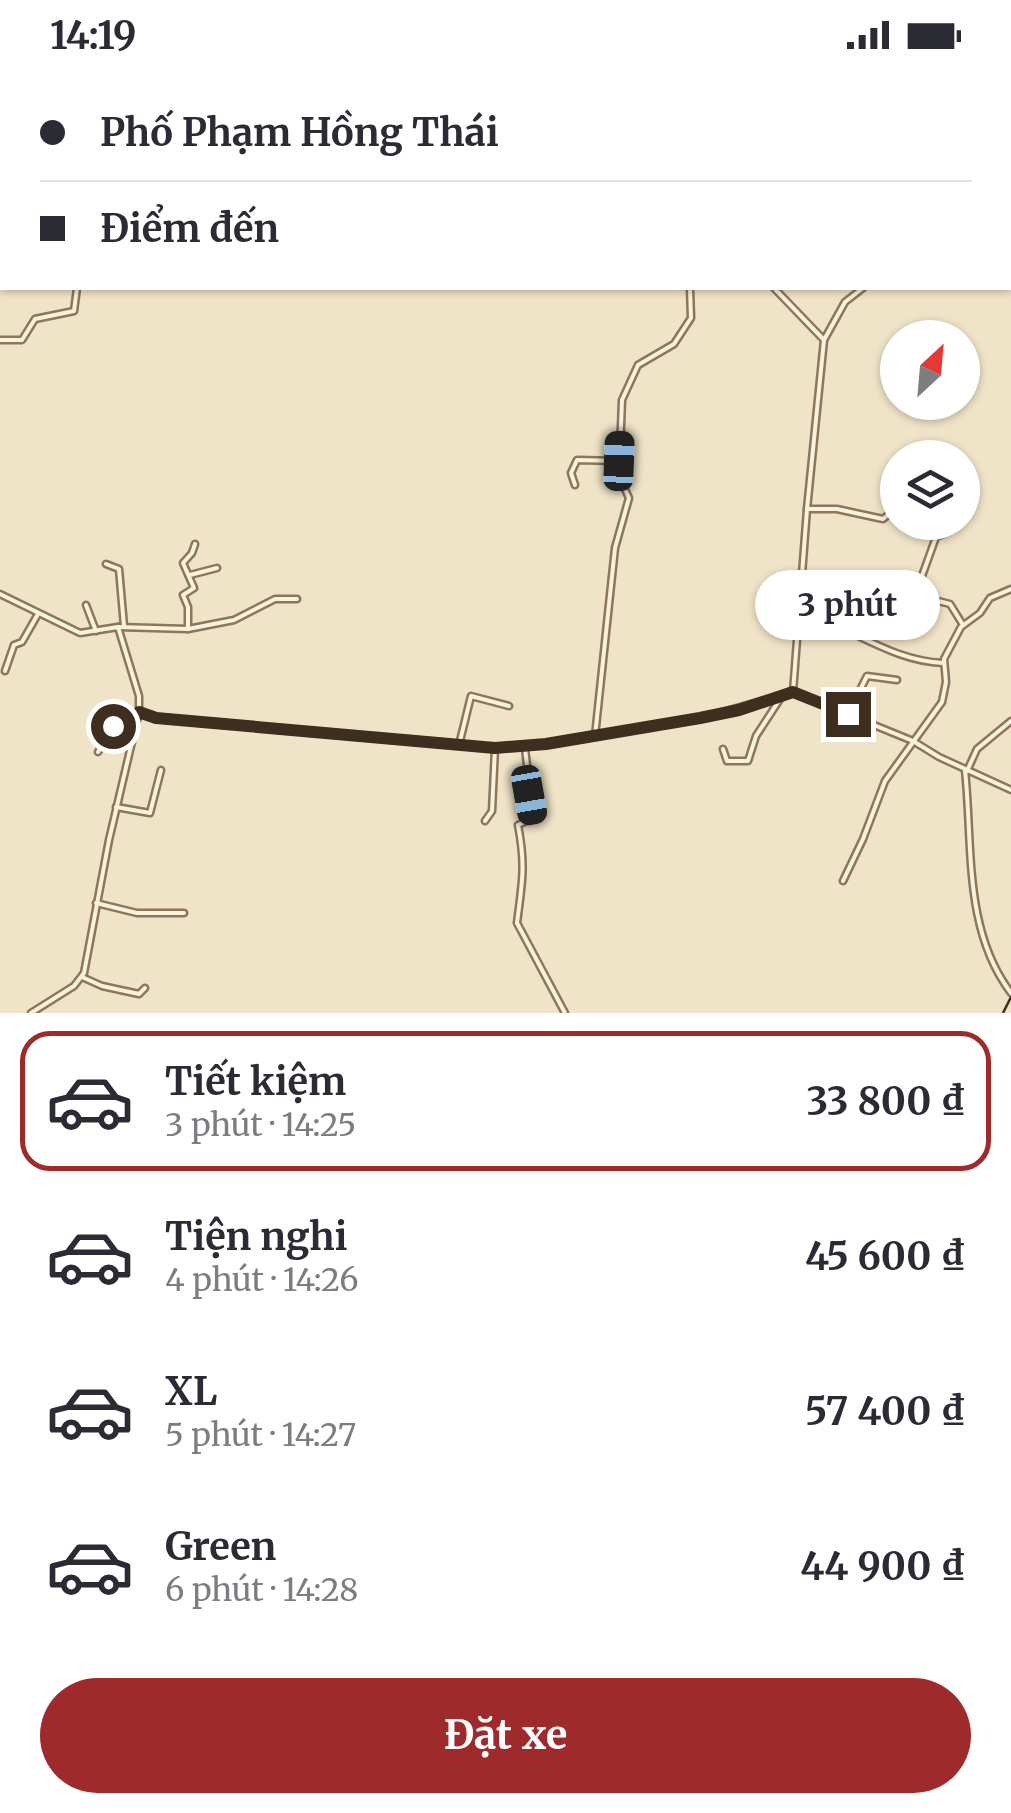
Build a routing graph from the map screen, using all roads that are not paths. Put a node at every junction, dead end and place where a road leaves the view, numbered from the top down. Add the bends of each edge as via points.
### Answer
1 (77, 290) edge
2 (690, 290) edge
3 (776, 290) edge
4 (861, 290) edge
5 (0, 340) edge
6 (824, 340) junction
7 (619, 461) junction
8 (575, 485) dead end
9 (806, 509) junction
10 (880, 519) edge
11 (935, 540) edge
12 (195, 544) dead end
13 (106, 564) dead end
14 (217, 568) dead end
15 (190, 575) junction
16 (1011, 589) edge
17 (0, 594) edge
18 (297, 599) dead end
19 (86, 605) dead end
20 (38, 614) junction
21 (799, 614) junction
22 (963, 624) junction
23 (121, 627) junction
24 (188, 628) junction
25 (96, 631) junction
26 (944, 663) junction
27 (5, 671) dead end
28 (897, 680) dead end
29 (793, 692) junction
30 (782, 696) junction
31 (509, 706) dead end
32 (138, 714) junction
33 (848, 714) junction
34 (1011, 721) edge
35 (595, 736) junction
36 (914, 741) junction
37 (459, 745) junction
38 (525, 746) junction
39 (495, 748) junction
40 (724, 749) dead end
41 (98, 752) dead end
42 (161, 770) dead end
43 (966, 771) junction
44 (1011, 790) edge
45 (116, 807) junction
46 (485, 821) dead end
47 (843, 881) dead end
48 (96, 903) junction
49 (184, 913) dead end
50 (82, 976) junction
51 (145, 988) dead end
52 (1011, 994) edge
53 (31, 1013) edge
54 (565, 1013) edge

1 - 5 street via 74,311 35,319 22,340
2 - 7 street via 693,314 677,340 638,366 628,385 620,407
3 - 6 street
4 - 6 street via 845,302
6 - 9 street
7 - 8 street via 577,460
7 - 35 street via 629,498 615,548
9 - 10 street
9 - 21 street
11 - 22 street via 917,590 950,604
12 - 15 street via 183,563
13 - 23 street via 119,568
14 - 15 street
15 - 24 street via 194,590 183,596
16 - 22 street via 990,598
17 - 20 street
18 - 24 street
19 - 25 street
20 - 25 street via 80,633
20 - 27 street via 14,645
21 - 26 street via 884,650
21 - 29 street
22 - 26 street
23 - 24 street
23 - 25 street
23 - 32 street
26 - 36 street via 942,702
28 - 33 street via 867,676
29 - 30 street
29 - 33 street
30 - 35 street
30 - 40 street via 748,761 727,760
31 - 37 street via 471,696
32 - 37 street
32 - 41 street via 116,722
32 - 45 street
33 - 36 street
34 - 43 street via 977,749
35 - 38 street
36 - 43 street
36 - 47 street via 883,786
37 - 39 street
38 - 39 street
38 - 54 street via 533,818 518,825 525,861 517,923
39 - 46 street via 492,811
42 - 45 street via 150,813
43 - 44 street
43 - 52 street via 972,887 994,969
45 - 48 street
48 - 49 street
48 - 50 street
50 - 51 street via 139,994
50 - 53 street

